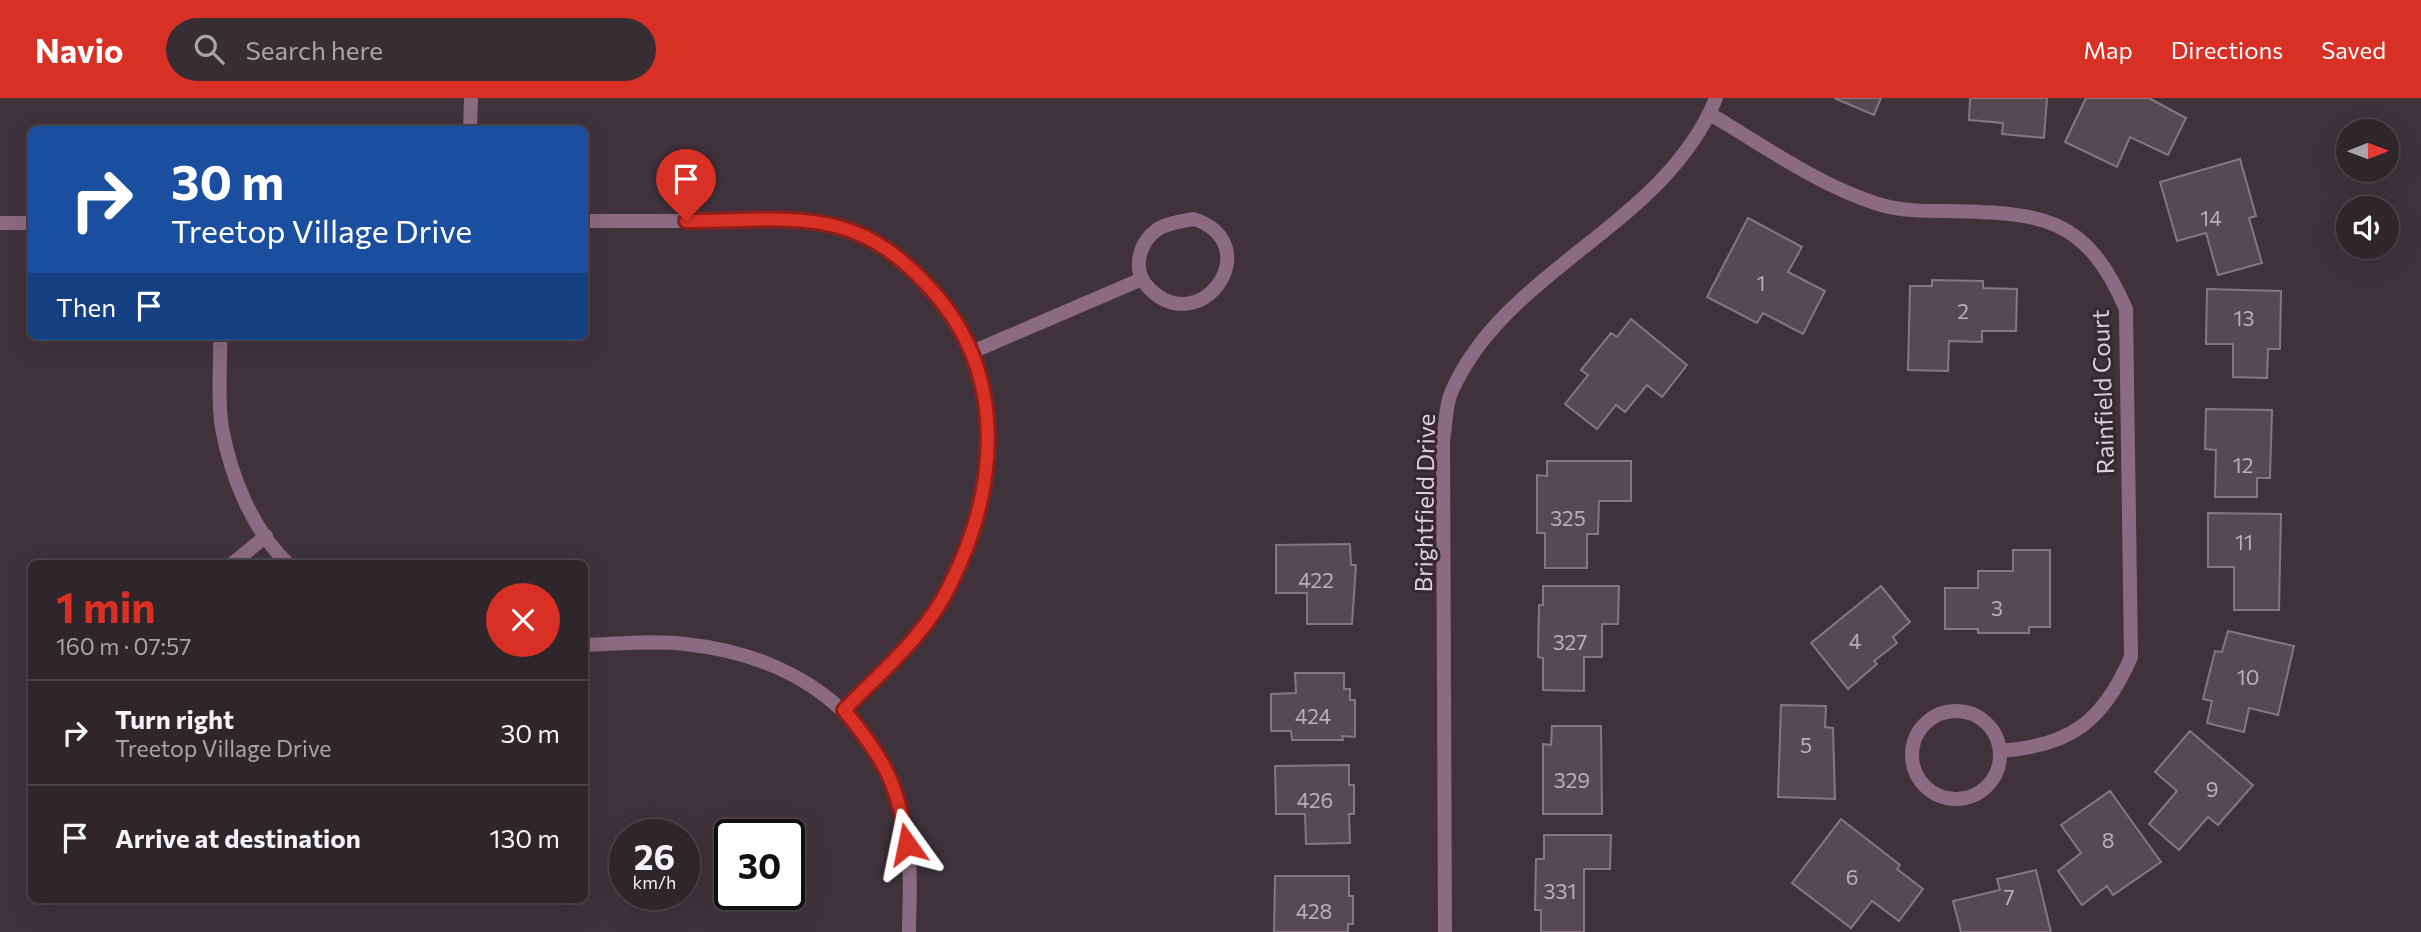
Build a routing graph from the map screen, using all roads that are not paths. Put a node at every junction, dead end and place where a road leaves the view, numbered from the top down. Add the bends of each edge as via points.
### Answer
1 (471, 98) edge
2 (1716, 98) edge
3 (1710, 114) junction
4 (470, 126) edge
5 (588, 221) edge
6 (0, 223) edge
7 (28, 223) edge
8 (1142, 279) junction
9 (220, 340) edge
10 (972, 352) junction
11 (266, 536) junction
12 (237, 560) edge
13 (285, 560) edge
14 (588, 645) edge
15 (844, 710) junction
16 (2000, 751) junction
17 (909, 932) edge
18 (1445, 932) edge

1 - 4 street
2 - 3 street, Brightfield Drive
3 - 16 street, Rainfield Court via 1845,193 1883,206 2016,213 2068,229 2088,245 2111,276 2126,309 2131,657 2097,716 2066,737 2035,748
3 - 18 street, Brightfield Drive via 1679,164 1517,303 1471,358 1450,395 1443,440
5 - 10 street via 788,221 838,227 875,241 906,262 960,326
6 - 7 street
8 - 8 street via 1152,291 1178,303 1203,299 1214,292 1227,268 1219,233 1194,219 1157,230 1140,253 1137,265
8 - 10 street
9 - 11 street via 222,427 240,493
10 - 15 street via 986,393 989,436 967,547 949,587 919,634
11 - 12 street
11 - 13 street
14 - 15 street via 685,644 752,658 802,678
15 - 17 street via 876,748 892,783 909,862
16 - 16 street via 1987,724 1975,715 1951,711 1924,725 1915,737 1912,763 1927,789 1956,800 1982,791 1993,780

